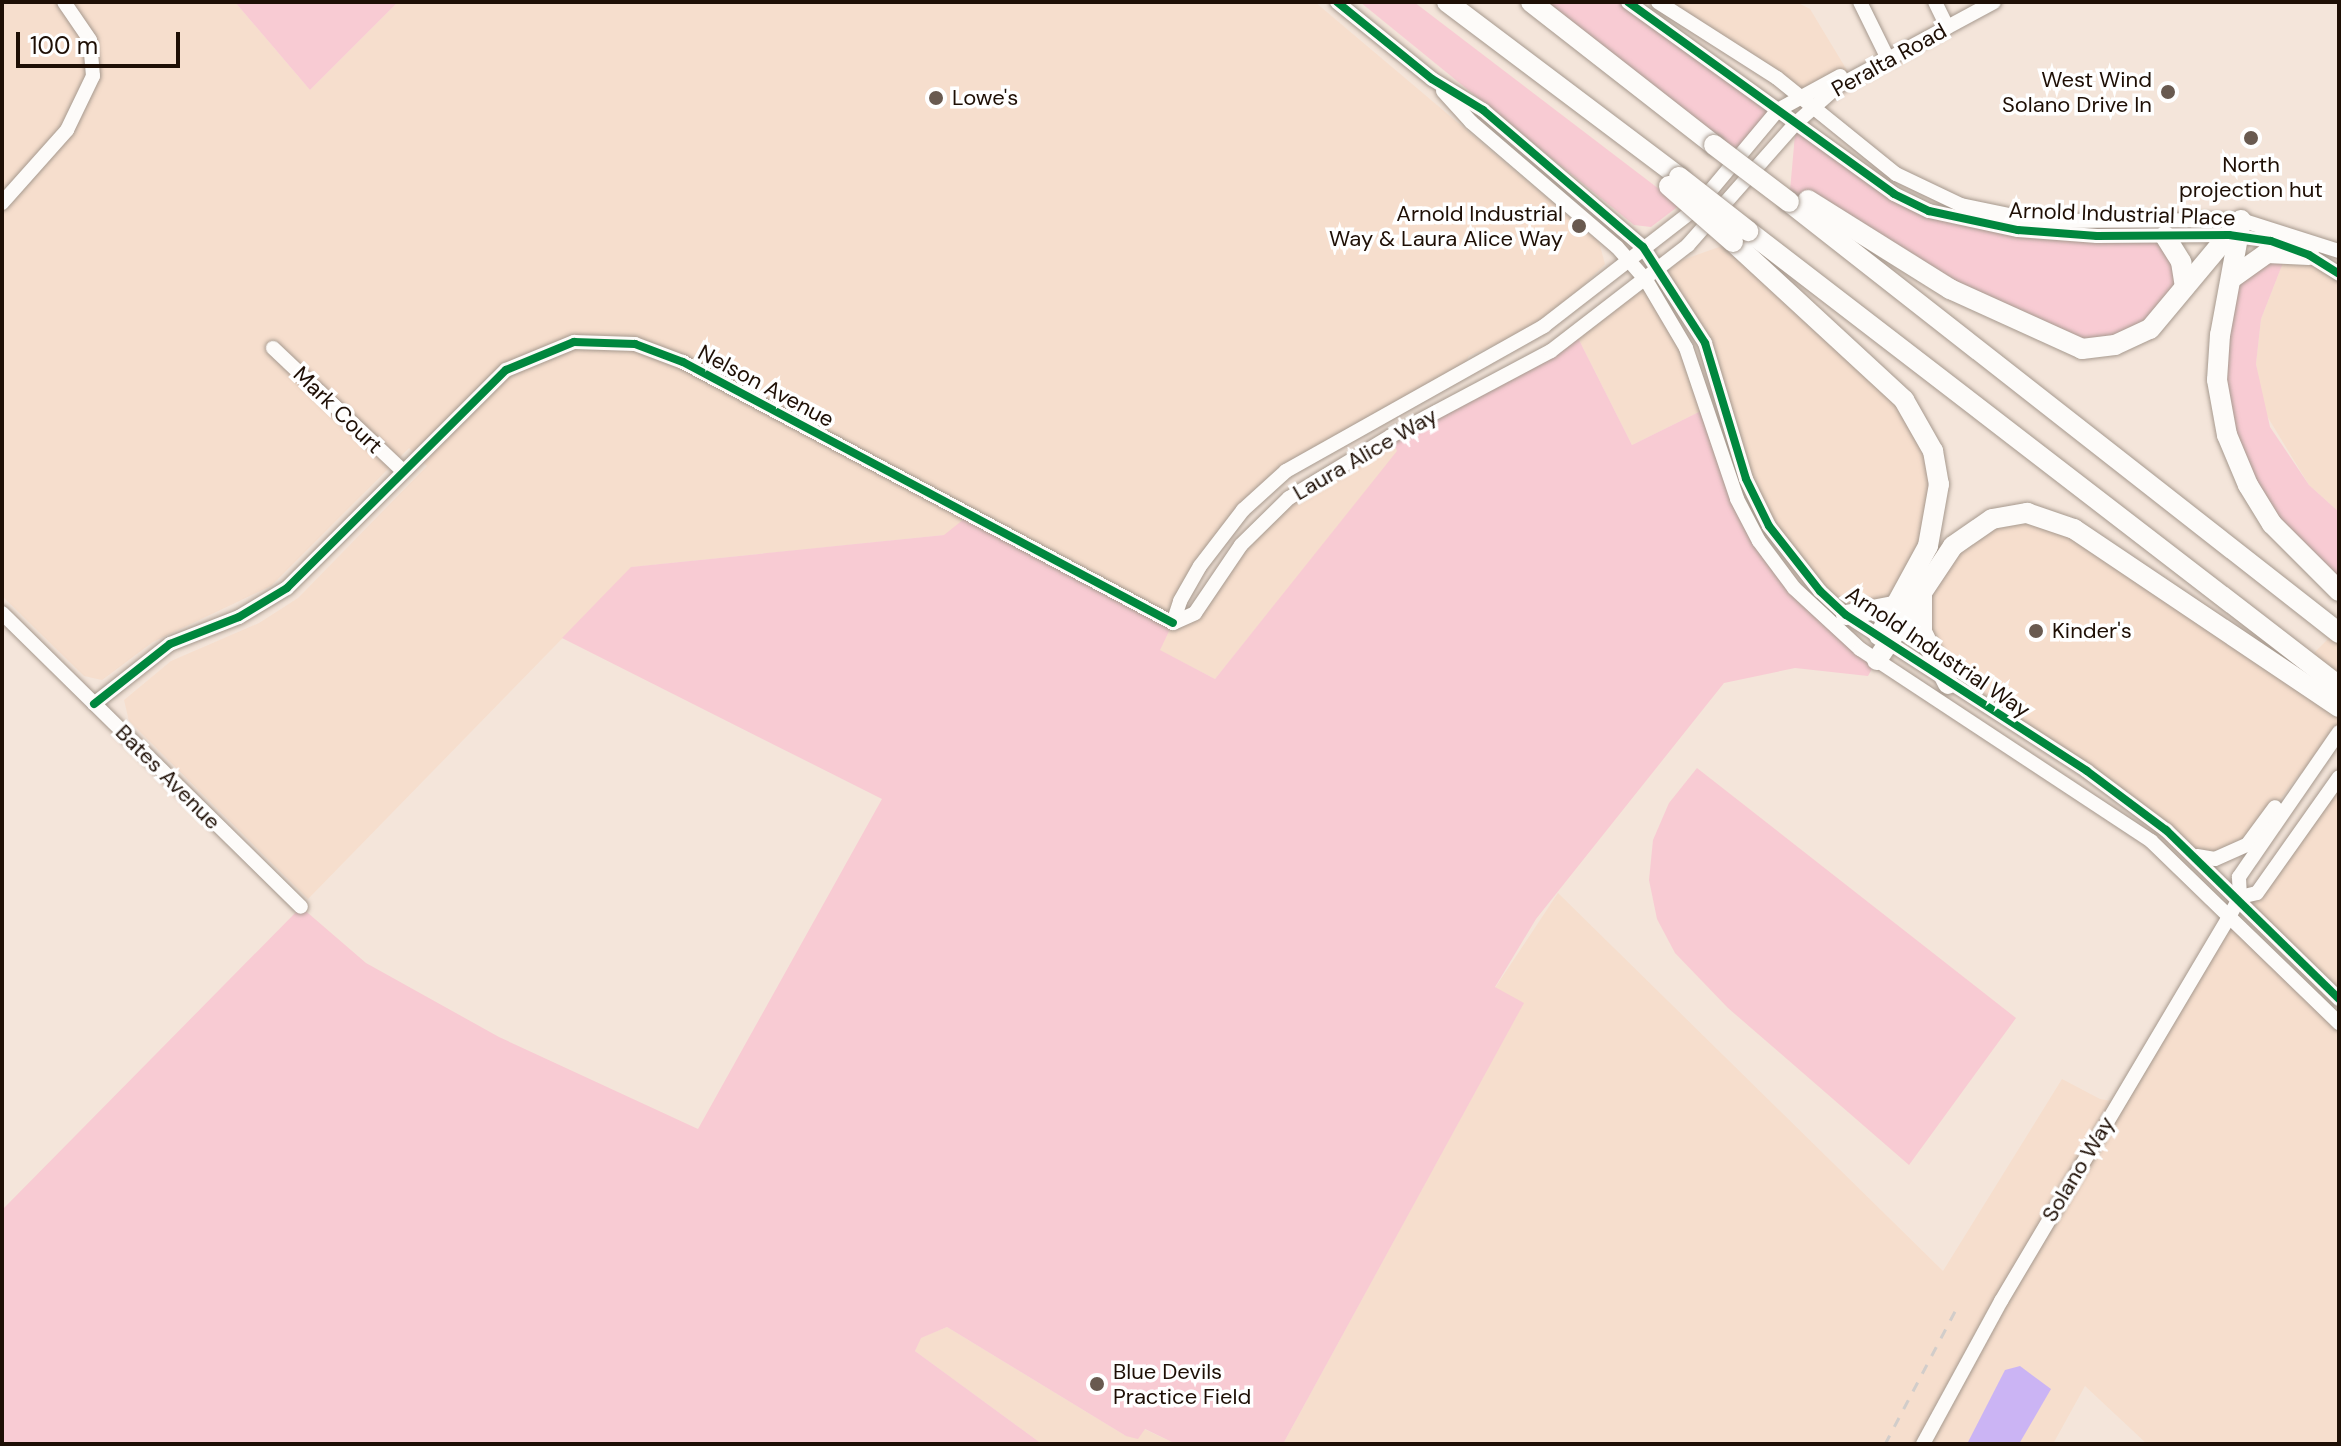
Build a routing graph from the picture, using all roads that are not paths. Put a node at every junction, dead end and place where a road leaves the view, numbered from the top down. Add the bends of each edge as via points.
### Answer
1 (64, 2) edge
2 (1337, 2) edge
3 (1447, 2) edge
4 (1531, 2) edge
5 (1628, 2) edge
6 (1658, 2) edge
7 (1860, 2) edge
8 (1935, 2) edge
9 (1975, 2) edge
10 (1994, 2) edge
11 (1945, 23) junction
12 (1886, 55) junction
13 (1432, 79) junction
14 (1805, 102) junction
15 (1778, 110) junction
16 (1796, 123) junction
17 (1794, 198) junction
18 (2, 203) edge
19 (2236, 230) junction
20 (1740, 236) junction
21 (2165, 236) junction
22 (1643, 247) junction
23 (2339, 251) edge
24 (2309, 255) junction
25 (1627, 258) junction
26 (1660, 268) junction
27 (2339, 274) edge
28 (2232, 278) junction
29 (1646, 280) junction
30 (2185, 287) junction
31 (273, 348) dead end
32 (403, 471) junction
33 (1922, 590) junction
34 (2339, 591) edge
35 (1893, 606) junction
36 (2, 613) edge
37 (1846, 615) junction
38 (1173, 623) junction
39 (2333, 628) edge
40 (1881, 647) junction
41 (2291, 662) junction
42 (1948, 684) junction
43 (2339, 686) edge
44 (94, 704) junction
45 (2339, 707) edge
46 (2339, 732) edge
47 (2311, 771) junction
48 (2339, 777) edge
49 (2197, 856) junction
50 (2240, 897) junction
51 (301, 907) dead end
52 (2230, 915) junction
53 (2339, 999) edge
54 (2339, 1023) edge
55 (1923, 1444) edge

1 - 18 street via 90,40 93,76 67,130
2 - 13 street, Arnold Industrial Way
3 - 20 highway, bridge
4 - 17 highway, bridge via 1718,148
5 - 15 street, Arnold Industrial Place
6 - 14 street, Arnold Industrial Place
7 - 12 street
8 - 11 street
9 - 11 street, Peralta Road
10 - 11 street, Peralta Road
11 - 12 street, Peralta Road
12 - 14 street, Peralta Road
13 - 22 street, Arnold Industrial Way via 1483,110
13 - 25 street, Arnold Industrial Way via 1471,122
14 - 15 street, Peralta Road
14 - 16 street, Peralta Road
14 - 19 street, Arnold Industrial Place via 1896,174 1997,216
15 - 16 street, Arnold Industrial Place
15 - 22 street, Peralta Road via 1696,208
16 - 21 street, Arnold Industrial Place via 1894,194 1929,211 2018,230
16 - 26 street, Peralta Road via 1714,219
17 - 30 highway via 1950,289 2066,346 2097,348 2134,339 2161,320
17 - 39 highway
19 - 21 street, Arnold Industrial Place
19 - 23 street, Arnold Industrial Place
19 - 24 street, Arnold Industrial Place
19 - 28 highway
19 - 30 highway
20 - 35 highway via 1904,400 1921,424 1939,484 1936,520 1928,546
20 - 41 highway
21 - 30 highway via 2181,262
22 - 25 street, Laura Alice Way
22 - 26 street, Arnold Industrial Way
24 - 27 street, Arnold Industrial Place
24 - 28 highway via 2267,253
25 - 29 street, Arnold Industrial Way
25 - 38 street, Laura Alice Way via 1544,326 1286,471 1243,510 1208,556
26 - 29 street, Laura Alice Way
26 - 37 street, Arnold Industrial Way via 1705,343 1746,479 1769,526
28 - 34 highway via 2217,380 2232,448 2272,524
29 - 38 street, Laura Alice Way via 1551,351 1301,489 1241,545 1195,613
29 - 40 street, Arnold Industrial Way via 1686,348 1737,499 1759,541 1815,609
31 - 32 street, Mark Court
32 - 38 street, Nelson Avenue via 506,370 529,357 574,342 635,344 707,374
32 - 44 street, Nelson Avenue via 277,596 170,644
33 - 40 highway
33 - 41 highway via 1953,546 1973,529 2009,515 2052,519
33 - 42 highway via 1922,632
35 - 37 highway
35 - 40 highway
36 - 44 street, Bates Avenue
37 - 40 street, Arnold Industrial Way
40 - 42 street, Arnold Industrial Way
40 - 52 street, Arnold Industrial Way via 2151,841
41 - 43 highway
41 - 45 highway
42 - 49 street, Arnold Industrial Way via 2087,771
44 - 51 street, Bates Avenue
46 - 47 street, Solano Way
47 - 49 street via 2297,777 2247,845 2215,859
47 - 50 street, Solano Way via 2239,877
48 - 50 street, Solano Way via 2257,893
49 - 50 street, Arnold Industrial Way
50 - 52 street, Solano Way
50 - 53 street, Arnold Industrial Way
52 - 54 street, Arnold Industrial Way
52 - 55 street, Solano Way via 2008,1289

